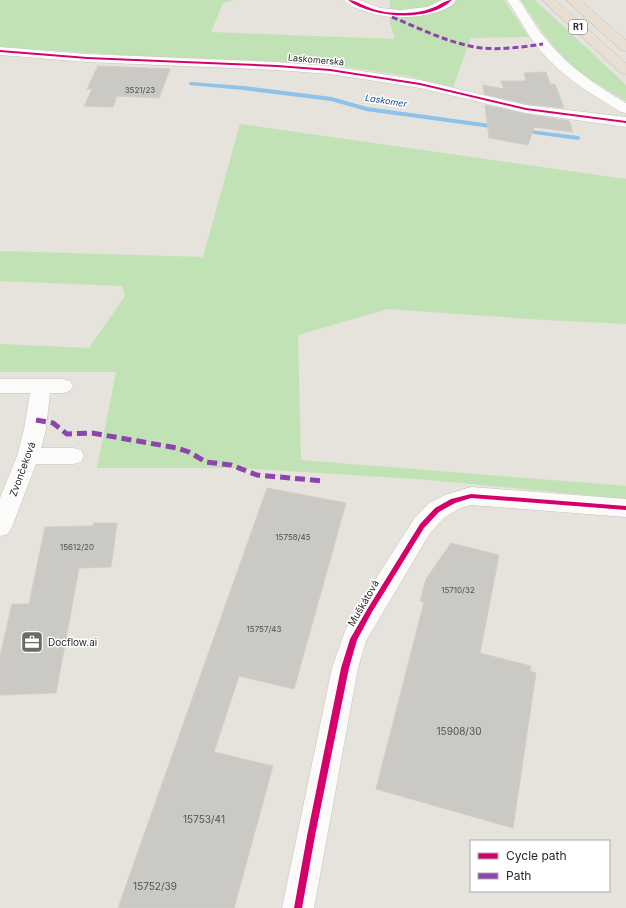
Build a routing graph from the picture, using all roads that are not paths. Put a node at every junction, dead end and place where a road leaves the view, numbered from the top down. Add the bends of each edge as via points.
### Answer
1 (350, 0) edge
2 (450, 0) edge
3 (513, 0) edge
4 (548, 0) edge
5 (572, 0) edge
6 (626, 47) edge
7 (0, 51) edge
8 (38, 54) junction
9 (0, 58) edge
10 (626, 70) edge
11 (626, 109) edge
12 (626, 122) edge
13 (0, 386) edge
14 (41, 386) junction
15 (63, 386) dead end
16 (28, 456) junction
17 (73, 456) dead end
18 (626, 508) edge
19 (0, 527) edge
20 (298, 908) edge

1 - 2 street via 379,12 409,14 436,8
3 - 11 street via 543,44 572,75
4 - 10 highway, R1
5 - 6 highway, R1
7 - 8 street, Laskomerská
8 - 9 street, Laskomerská
8 - 12 street, Laskomerská via 337,71 420,84 526,109
13 - 14 street
14 - 15 street
14 - 16 street, Zvončeková
16 - 17 street
16 - 19 street, Zvončeková
18 - 20 street, Muškátová via 471,496 453,501 437,510 422,526 354,639 345,668

